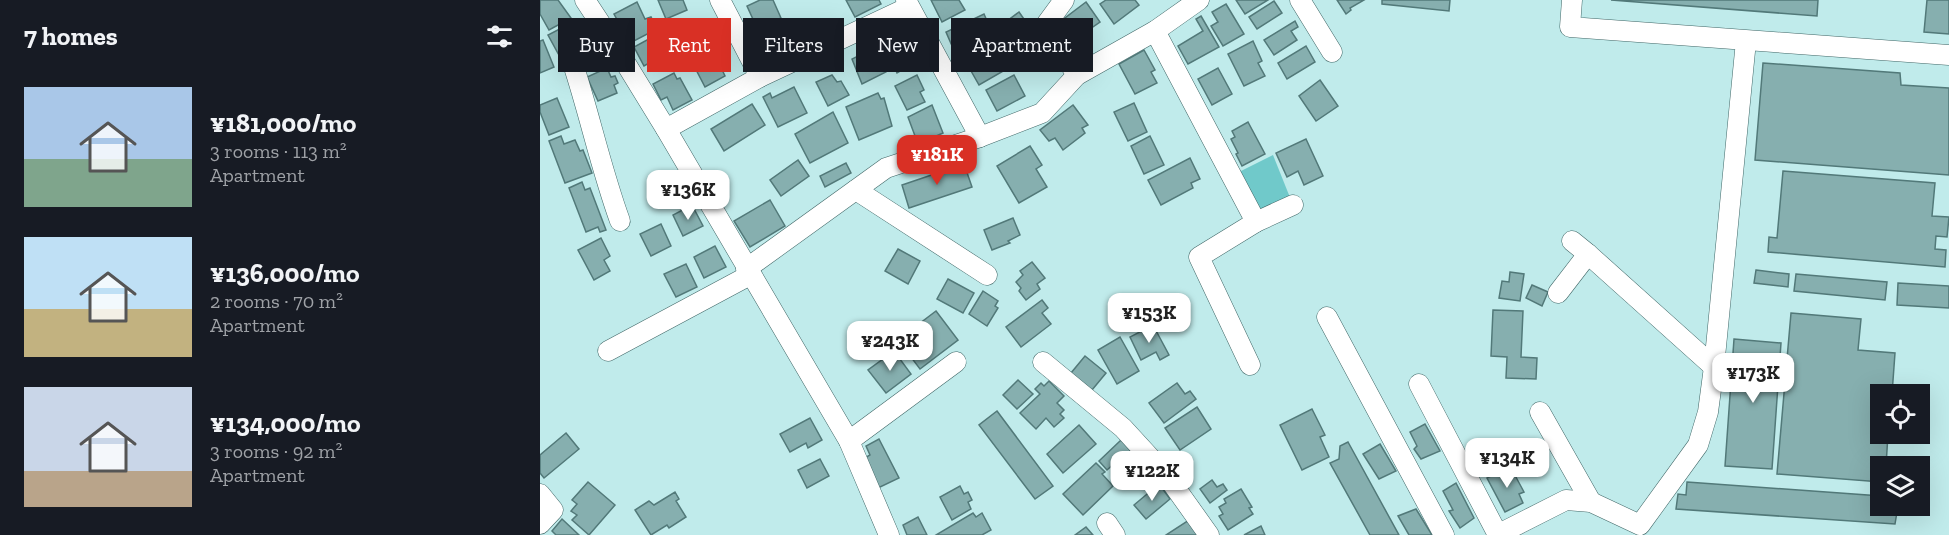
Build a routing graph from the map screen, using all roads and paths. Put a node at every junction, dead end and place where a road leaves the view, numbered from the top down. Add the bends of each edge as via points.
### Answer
1 (585, 0) edge
2 (720, 0) edge
3 (1064, 0) edge
4 (1199, 0) edge
5 (1300, 0) edge
6 (1572, 0) edge
7 (907, 3) edge
8 (597, 18) edge
9 (1155, 31) junction
10 (1746, 40) junction
11 (1332, 52) dead end
12 (1949, 55) edge
13 (576, 72) edge
14 (631, 72) edge
15 (1077, 75) junction
16 (760, 77) junction
17 (666, 129) junction
18 (980, 137) junction
19 (856, 190) junction
20 (1293, 205) dead end
21 (620, 220) dead end
22 (1256, 222) junction
23 (1572, 241) dead end
24 (1588, 254) junction
25 (748, 272) junction
26 (987, 274) dead end
27 (1558, 293) dead end
28 (1327, 317) dead end
29 (608, 351) dead end
30 (956, 362) dead end
31 (1043, 362) dead end
32 (1250, 365) dead end
33 (1714, 367) junction
34 (1419, 384) dead end
35 (1540, 412) dead end
36 (849, 441) junction
37 (540, 494) edge
38 (1591, 502) junction
39 (540, 524) edge
40 (889, 535) edge
41 (1209, 535) edge
42 (1444, 535) edge
43 (1498, 535) edge

1 - 8 street
2 - 16 street
3 - 15 street via 1046,26
4 - 9 street
5 - 11 street
6 - 10 street via 1570,27
7 - 16 street
7 - 18 street
9 - 15 street
9 - 22 street
10 - 12 street
10 - 33 street
13 - 21 street
14 - 17 street
15 - 18 street via 1042,113
16 - 17 street
17 - 25 street
18 - 19 street via 886,168
19 - 25 street
19 - 26 street
20 - 22 street
22 - 32 street via 1199,257
23 - 24 street
24 - 27 street
24 - 33 street
25 - 29 street
25 - 36 street
28 - 42 street
30 - 36 street
31 - 41 street via 1123,428 1167,476
33 - 38 street via 1708,412 1698,445 1640,525
34 - 43 street
35 - 38 street
36 - 40 street
37 - 39 street via 553,510
38 - 43 street via 1566,500

